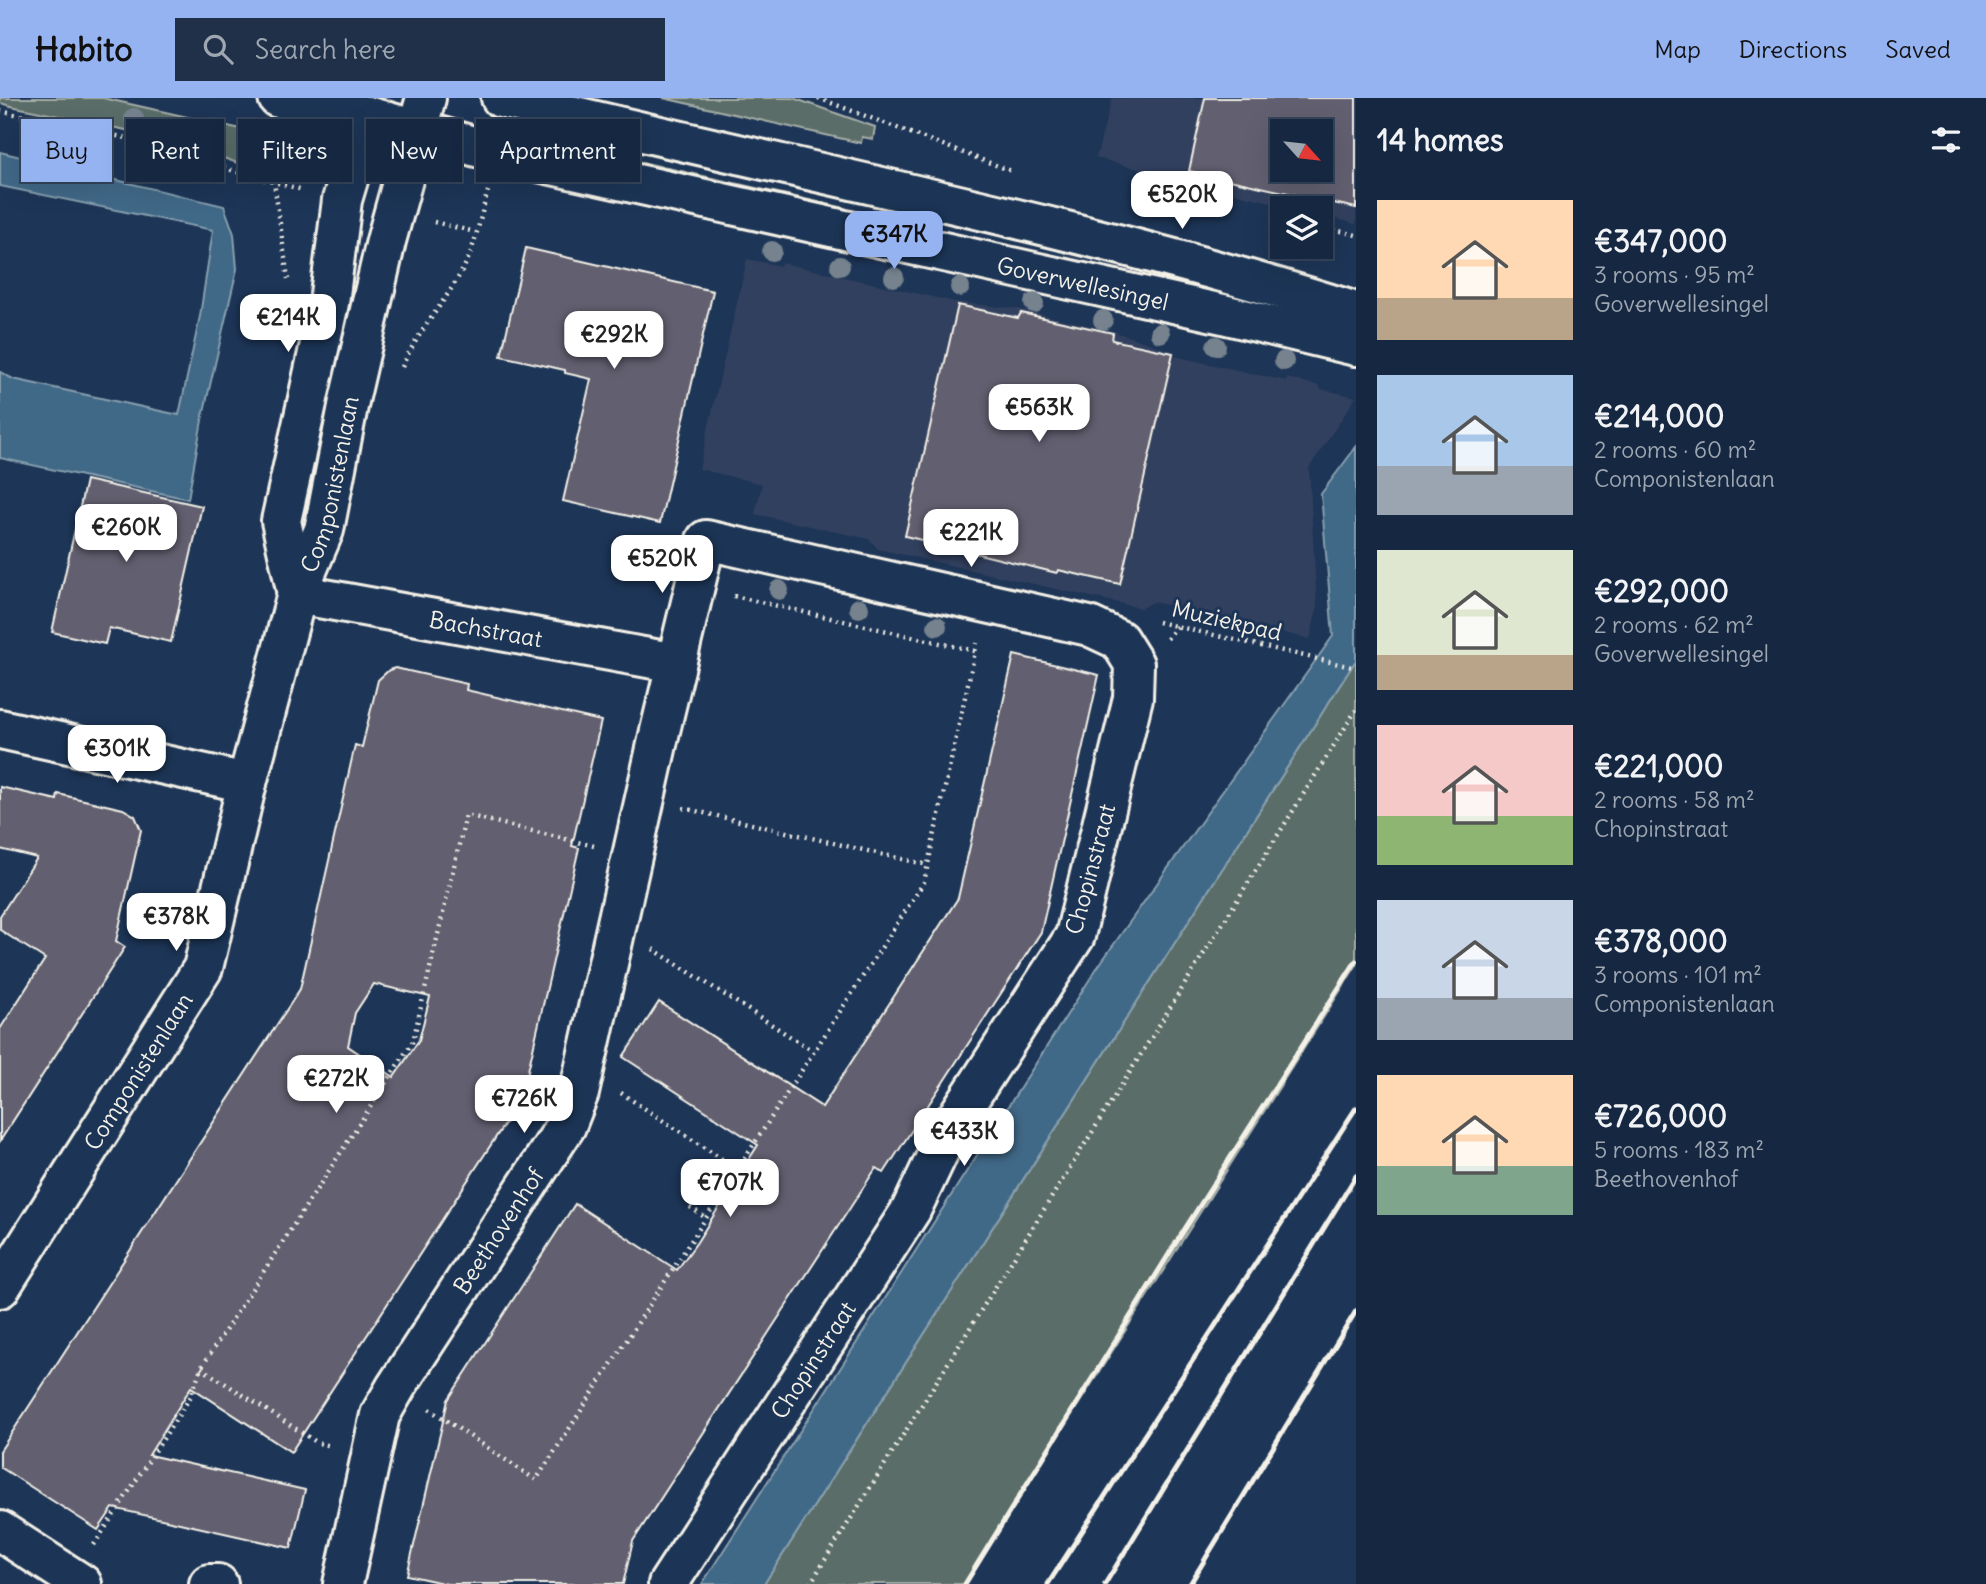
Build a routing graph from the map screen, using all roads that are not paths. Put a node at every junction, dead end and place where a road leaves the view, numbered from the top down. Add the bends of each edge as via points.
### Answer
1 (278, 98) edge
2 (501, 98) edge
3 (370, 107) edge
4 (422, 113) edge
5 (1356, 312) edge
6 (1356, 346) edge
7 (297, 594) junction
8 (676, 663) junction
9 (0, 729) edge
10 (247, 783) junction
11 (0, 1288) edge
12 (0, 1531) edge
13 (78, 1581) edge
14 (209, 1584) edge
15 (218, 1584) edge
16 (342, 1584) edge
17 (667, 1584) edge

1 - 3 street, Goverwellesingel
2 - 5 street, Goverwellesingel via 1037,224
3 - 4 street, Goverwellesingel
3 - 7 street, Componistenlaan via 342,200 329,303 281,521
4 - 6 street, Goverwellesingel via 498,153
4 - 7 street, Componistenlaan via 393,212 324,530
7 - 8 street, Bachstraat
7 - 10 street, Componistenlaan
8 - 16 street, Beethovenhof via 579,1093 566,1126 380,1415
8 - 17 street, Chopinstraat via 706,540 1089,626 1119,640 1134,664 1133,698 1075,936 950,1128 911,1210
9 - 10 street
10 - 11 street, Componistenlaan via 203,968
12 - 13 street
14 - 15 street

